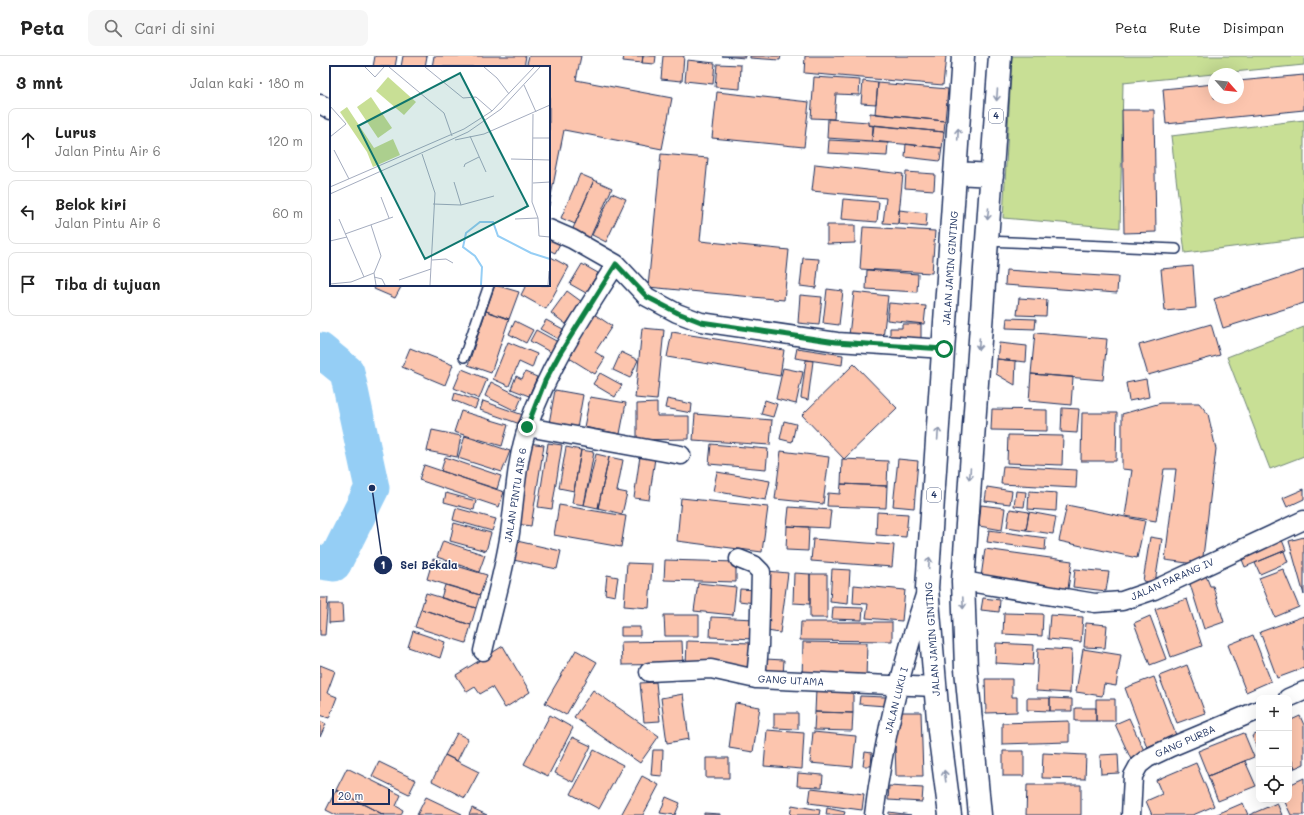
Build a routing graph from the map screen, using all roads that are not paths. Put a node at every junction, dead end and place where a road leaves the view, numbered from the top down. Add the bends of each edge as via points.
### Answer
1 (962, 56) edge
2 (1000, 56) edge
3 (320, 104) edge
4 (330, 109) edge
5 (956, 173) junction
6 (992, 175) junction
7 (550, 228) edge
8 (986, 241) junction
9 (1176, 249) dead end
10 (616, 264) junction
11 (489, 286) edge
12 (944, 349) junction
13 (464, 357) dead end
14 (527, 427) junction
15 (681, 455) dead end
16 (1304, 520) edge
17 (739, 560) dead end
18 (962, 581) junction
19 (927, 588) junction
20 (483, 651) dead end
21 (649, 672) dead end
22 (756, 679) junction
23 (900, 685) junction
24 (934, 687) junction
25 (1304, 691) edge
26 (1292, 696) edge
27 (1256, 711) edge
28 (874, 815) edge
29 (950, 815) edge
30 (980, 815) edge
31 (1131, 815) edge

5 -> 1 highway, JALAN JAMIN GINTING / 4
2 -> 6 highway, 4
3 - 4 street
5 - 6 highway
5 - 12 highway, JALAN JAMIN GINTING / 4
6 -> 8 highway, 4
7 - 10 street
8 - 9 lane
8 -> 18 highway, 4
10 - 12 street via 647,297 701,322 836,342
10 - 14 street, JALAN PINTU AIR 6 via 559,355 545,381
11 - 13 lane
19 -> 12 highway, JALAN JAMIN GINTING / 4
14 - 15 street
14 - 20 street, JALAN PINTU AIR 6 via 510,534
16 - 18 street, JALAN PARANG IV via 1154,590 1122,601 1095,603
17 - 22 street via 754,565 761,572
18 -> 30 highway, 4 via 966,669
19 - 23 street, JALAN LUKU I
19 - 24 highway, JALAN JAMIN GINTING / 4
21 - 22 street, GANG UTAMA via 711,669
22 - 23 street, GANG UTAMA
23 - 24 street, GANG UTAMA
23 - 28 street, JALAN LUKU I via 888,728
29 -> 24 highway, JALAN JAMIN GINTING / 4
25 - 26 street
27 - 31 street, GANG PURBA via 1171,747 1139,765 1133,776

